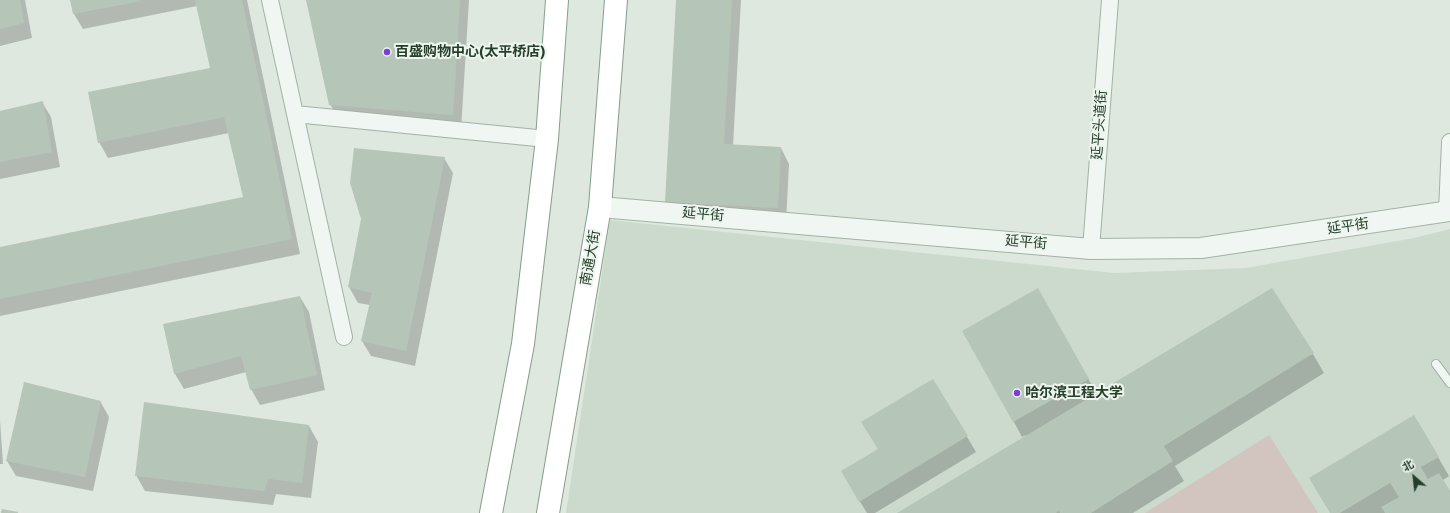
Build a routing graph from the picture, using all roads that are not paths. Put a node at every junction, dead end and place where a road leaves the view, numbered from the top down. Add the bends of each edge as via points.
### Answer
1 (270, 0) edge
2 (558, 0) edge
3 (616, 0) edge
4 (1110, 0) edge
5 (295, 114) junction
6 (547, 139) junction
7 (1450, 142) edge
8 (600, 207) junction
9 (1448, 212) edge
10 (1091, 249) junction
11 (344, 337) dead end
12 (1436, 364) dead end
13 (1450, 383) edge
14 (491, 513) edge
15 (548, 513) edge

1 - 5 street
2 - 6 highway
3 - 8 highway, 南通大街
4 - 10 street, 延平头道街
5 - 6 street
5 - 11 street
6 - 14 highway via 523,344
7 - 9 street
8 - 10 street, 延平街
8 - 15 highway, 南通大街
9 - 10 street, 延平街 via 1201,248
12 - 13 lane

